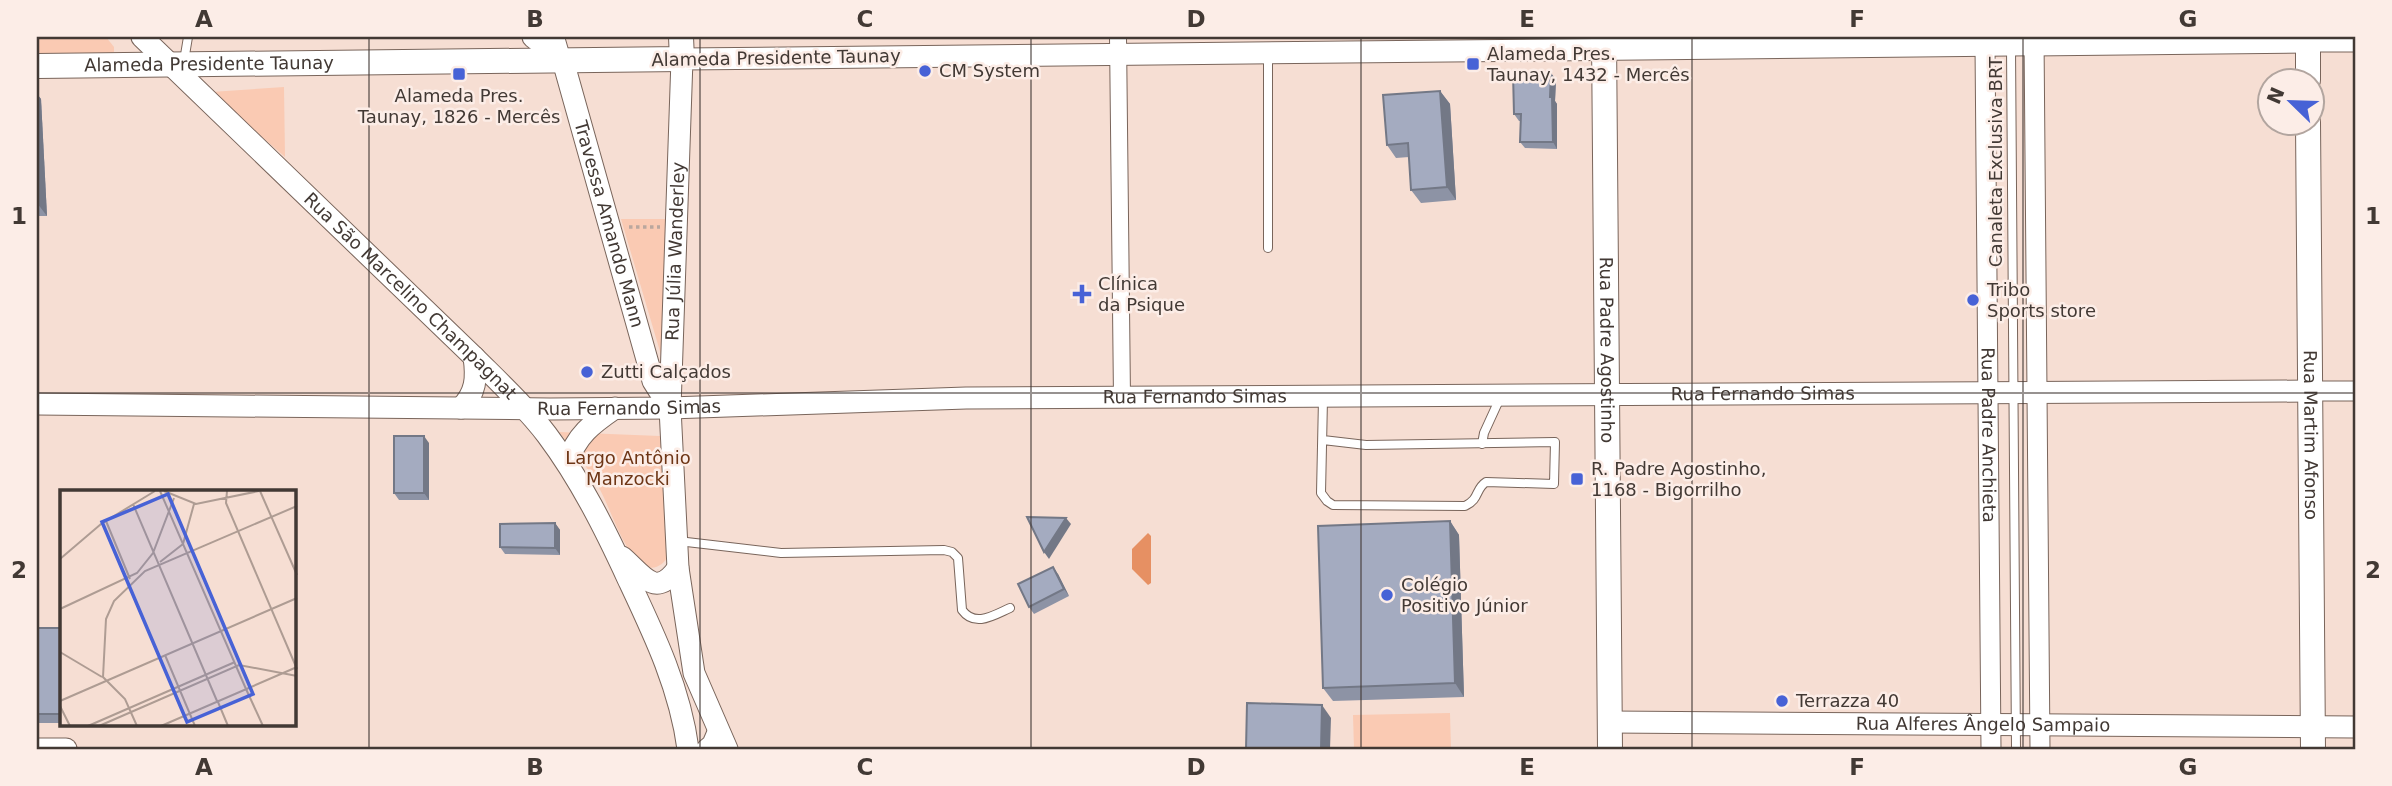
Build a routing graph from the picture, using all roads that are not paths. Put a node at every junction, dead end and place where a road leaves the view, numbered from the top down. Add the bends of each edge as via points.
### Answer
1 (142, 37) edge
2 (188, 37) edge
3 (533, 37) edge
4 (556, 37) edge
5 (2308, 39) edge
6 (1985, 41) edge
7 (2011, 41) edge
8 (2033, 41) edge
9 (2355, 41) edge
10 (1604, 43) edge
11 (1118, 46) edge
12 (682, 48) edge
13 (1268, 53) junction
14 (563, 61) junction
15 (176, 64) junction
16 (37, 66) edge
17 (2308, 66) edge
18 (2308, 136) edge
19 (1268, 248) dead end
20 (474, 357) junction
21 (2311, 391) junction
22 (2355, 391) edge
23 (1988, 393) junction
24 (2014, 393) junction
25 (2036, 393) junction
26 (1501, 395) junction
27 (1607, 395) junction
28 (1323, 396) junction
29 (1122, 397) junction
30 (37, 404) edge
31 (461, 408) junction
32 (525, 408) junction
33 (615, 408) junction
34 (670, 408) junction
35 (1323, 440) junction
36 (1482, 444) junction
37 (568, 463) junction
38 (678, 541) junction
39 (615, 551) junction
40 (678, 568) junction
41 (1010, 608) dead end
42 (1610, 722) junction
43 (1990, 725) junction
44 (2016, 725) junction
45 (2040, 725) junction
46 (2355, 727) edge
47 (2313, 738) edge
48 (723, 740) edge
49 (37, 749) edge
50 (66, 749) edge
51 (688, 749) edge
52 (706, 749) edge
53 (1611, 749) edge
54 (1991, 749) edge
55 (2016, 749) edge
56 (2040, 749) edge

1 - 15 main road, Rua São Marcelino Champagnat
2 - 15 lane
3 - 14 main road
4 - 14 street, Travessa Amando Mann
5 - 8 main road, Alameda Presidente Taunay
5 - 9 street, Alameda Presidente Taunay
5 - 17 main road
6 - 7 main road, Alameda Presidente Taunay
6 - 10 main road, Alameda Presidente Taunay
6 - 23 street, Rua Padre Anchieta
7 - 8 main road, Alameda Presidente Taunay
7 - 24 lane, Canaleta Exclusiva BRT
8 - 25 street
10 - 13 main road, Alameda Presidente Taunay
10 - 27 main road, Rua Padre Agostinho
11 - 12 main road, Alameda Presidente Taunay
11 - 13 main road, Alameda Presidente Taunay
11 - 29 street
12 - 14 main road, Alameda Presidente Taunay
12 - 34 main road, Rua Júlia Wanderley
13 - 19 lane
14 - 15 main road, Alameda Presidente Taunay
14 - 34 main road, Travessa Amando Mann via 653,381
15 - 16 main road, Alameda Presidente Taunay
15 - 20 main road, Rua São Marcelino Champagnat
18 - 21 main road, Rua Martim Afonso
20 - 31 main road via 475,386
20 - 32 main road, Rua São Marcelino Champagnat
21 - 22 street, Rua Fernando Simas
21 - 25 main road, Rua Fernando Simas
21 - 47 main road, Rua Martim Afonso
23 - 24 main road, Rua Fernando Simas
23 - 27 main road, Rua Fernando Simas
23 - 43 street, Rua Padre Anchieta
24 - 25 main road, Rua Fernando Simas
24 - 44 lane, Canaleta Exclusiva BRT
25 - 45 street
26 - 27 main road, Rua Fernando Simas
26 - 28 main road, Rua Fernando Simas
26 - 36 lane
27 - 42 main road, Rua Padre Agostinho
28 - 29 main road, Rua Fernando Simas
28 - 35 lane
29 - 34 main road, Rua Fernando Simas
30 - 31 main road, Rua Fernando Simas
31 - 32 main road, Rua Fernando Simas
32 - 33 main road, Rua Fernando Simas
32 - 37 main road, Rua São Marcelino Champagnat
33 - 34 main road, Rua Fernando Simas
33 - 37 main road via 577,440
34 - 38 main road, Rua Júlia Wanderley
35 - 36 lane via 1366,445
35 - 36 lane via 1321,493 1333,505 1465,506 1486,482 1554,484 1555,442
37 - 39 main road, Rua São Marcelino Champagnat
38 - 40 main road, Rua Júlia Wanderley
38 - 41 lane via 781,553 944,550 958,558 962,610 967,617 984,619
39 - 40 main road via 652,583 669,580
39 - 51 main road, Rua São Marcelino Champagnat via 672,681
40 - 48 main road, Rua Júlia Wanderley via 694,673
42 - 43 main road, Rua Alferes Ângelo Sampaio
42 - 53 main road, Rua Padre Agostinho
43 - 44 main road, Rua Alferes Ângelo Sampaio
43 - 54 street, Rua Padre Anchieta
44 - 45 main road, Rua Alferes Ângelo Sampaio
44 - 55 lane, Canaleta Exclusiva BRT
45 - 47 main road, Rua Alferes Ângelo Sampaio
45 - 56 street
46 - 47 main road, Rua Alferes Ângelo Sampaio
48 - 52 street
49 - 50 main road

